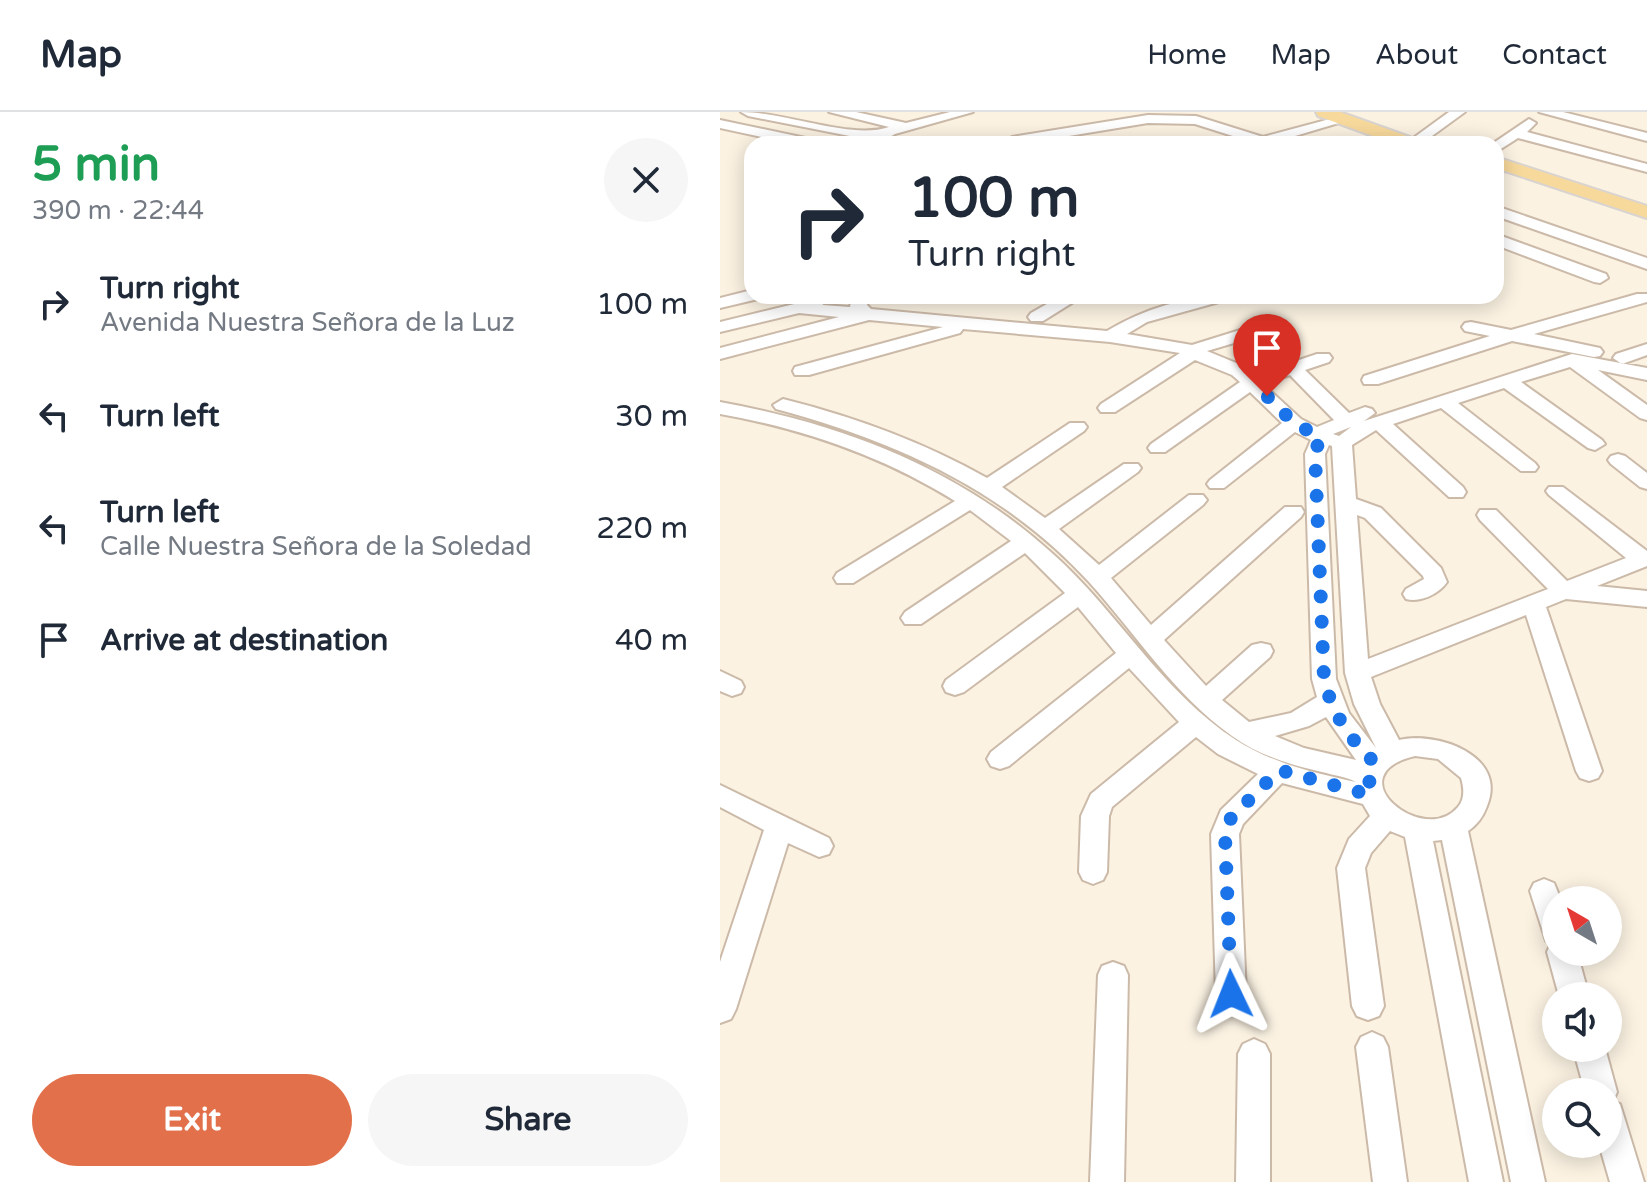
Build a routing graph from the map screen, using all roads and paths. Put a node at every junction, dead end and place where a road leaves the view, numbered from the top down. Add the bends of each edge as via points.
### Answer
1 (748, 112) edge
2 (836, 112) edge
3 (966, 112) edge
4 (1458, 112) edge
5 (1545, 112) edge
6 (1145, 115) edge
7 (1336, 115) edge
8 (720, 124) edge
9 (905, 126) junction
10 (1069, 131) junction
11 (1516, 133) junction
12 (777, 136) edge
13 (862, 136) edge
14 (882, 136) edge
15 (1040, 136) edge
16 (1073, 136) edge
17 (1247, 136) edge
18 (1277, 136) edge
19 (1396, 136) edge
20 (1424, 136) edge
21 (1647, 137) edge
22 (1504, 142) edge
23 (1504, 165) edge
24 (1647, 168) edge
25 (1504, 174) edge
26 (1647, 212) edge
27 (1504, 214) edge
28 (1647, 220) edge
29 (1504, 242) edge
30 (1647, 264) edge
31 (1600, 278) dead end
32 (744, 297) edge
33 (1643, 298) dead end
34 (720, 303) edge
35 (816, 304) edge
36 (859, 304) edge
37 (1060, 304) edge
38 (1191, 304) edge
39 (800, 308) junction
40 (867, 315) junction
41 (1037, 317) dead end
42 (721, 325) edge
43 (972, 325) junction
44 (1275, 325) dead end
45 (1471, 327) dead end
46 (1512, 335) junction
47 (1110, 337) junction
48 (1647, 349) edge
49 (1195, 351) junction
50 (720, 354) edge
51 (1573, 354) junction
52 (1323, 358) dead end
53 (1622, 358) junction
54 (1647, 363) edge
55 (1293, 368) junction
56 (802, 371) dead end
57 (1647, 374) edge
58 (1371, 380) dead end
59 (1253, 381) junction
60 (1507, 381) junction
61 (720, 392) edge
62 (1444, 401) junction
63 (720, 408) edge
64 (1108, 408) dead end
65 (1647, 414) edge
66 (1345, 420) junction
67 (1379, 422) junction
68 (1294, 423) junction
69 (1077, 427) dead end
70 (1320, 437) junction
71 (1342, 443) junction
72 (1595, 444) dead end
73 (1158, 448) dead end
74 (1618, 460) dead end
75 (1528, 467) dead end
76 (1131, 468) dead end
77 (1647, 483) edge
78 (1217, 484) dead end
79 (1556, 491) dead end
80 (1456, 492) dead end
81 (980, 493) junction
82 (1196, 500) dead end
83 (1346, 503) junction
84 (1293, 512) dead end
85 (1488, 515) dead end
86 (1045, 529) junction
87 (1025, 542) junction
88 (1644, 559) edge
89 (1098, 577) junction
90 (845, 578) dead end
91 (1564, 591) junction
92 (1079, 594) junction
93 (1414, 594) dead end
94 (1647, 599) edge
95 (1534, 604) junction
96 (913, 618) dead end
97 (1140, 647) junction
98 (1261, 651) dead end
99 (1357, 673) junction
100 (955, 686) dead end
101 (1329, 701) junction
102 (1200, 712) junction
103 (1244, 732) junction
104 (1000, 759) dead end
105 (1279, 770) junction
106 (1589, 771) dead end
107 (1378, 779) junction
108 (720, 795) edge
109 (779, 826) junction
110 (1453, 827) junction
111 (1417, 829) junction
112 (819, 846) dead end
113 (1093, 872) dead end
114 (1113, 975) dead end
115 (1231, 994) dead end
116 (1368, 1006) dead end
117 (720, 1009) edge
118 (1372, 1047) dead end
119 (1254, 1054) dead end
120 (1620, 1158) edge
121 (1107, 1182) edge
122 (1253, 1182) edge
123 (1390, 1182) edge
124 (1486, 1182) edge
125 (1528, 1182) edge
126 (1627, 1182) edge

1 - 13 street
2 - 9 street
3 - 9 street
4 - 20 street
5 - 11 street
5 - 21 street
6 - 10 street
6 - 17 street via 1196,120
7 - 18 street
7 - 19 main road
8 - 12 street
9 - 14 street
10 - 15 street
10 - 16 street
11 - 22 street
11 - 24 street
23 - 26 main road
25 - 28 main road
27 - 30 street
29 - 31 street
32 - 34 street
33 - 46 street
35 - 39 street
36 - 40 street
37 - 41 street
38 - 47 street via 1141,318
39 - 40 street
39 - 42 street
40 - 43 street
40 - 50 street
43 - 47 street
43 - 56 street
44 - 49 street
45 - 46 street
46 - 51 street
46 - 58 street
47 - 49 street
48 - 53 street
49 - 59 street
49 - 64 street
51 - 53 street
51 - 57 street
51 - 60 street
51 - 65 street
51 - 66 street
52 - 55 street
53 - 54 street
55 - 59 street
55 - 66 street
59 - 68 street
59 - 73 street
60 - 62 street
60 - 72 street
61 - 81 street via 853,423 948,463
62 - 67 street
62 - 75 street
63 - 81 street via 795,424
66 - 70 street
67 - 71 street
67 - 80 street
68 - 70 street
68 - 78 street
69 - 81 street
70 - 71 street
70 - 101 street via 1316,484
71 - 83 street
74 - 77 street
76 - 86 street
79 - 88 street
81 - 86 street
81 - 87 street
81 - 90 street
82 - 89 street
83 - 93 street via 1373,513 1433,573 1436,582
83 - 99 street
84 - 97 street
85 - 91 street
86 - 89 street
87 - 92 street
87 - 96 street
88 - 91 street
89 - 97 street
91 - 94 street
91 - 95 street
92 - 97 street
92 - 100 street
95 - 99 street
95 - 106 street
97 - 102 street
97 - 104 street
98 - 102 street
99 - 107 street
101 - 103 street via 1304,720
101 - 107 street
102 - 103 street
102 - 105 street via 1229,748
102 - 113 street via 1101,801 1095,816
103 - 107 street via 1313,761
105 - 107 street
105 - 115 street via 1231,818 1225,834
107 - 110 street via 1430,747 1452,754 1476,778 1479,792 1476,806
107 - 111 street
107 - 116 street via 1351,868
108 - 109 street
109 - 112 street
109 - 117 street
110 - 111 street
110 - 125 street
111 - 124 street
114 - 121 street
118 - 123 street
119 - 122 street
120 - 126 street

